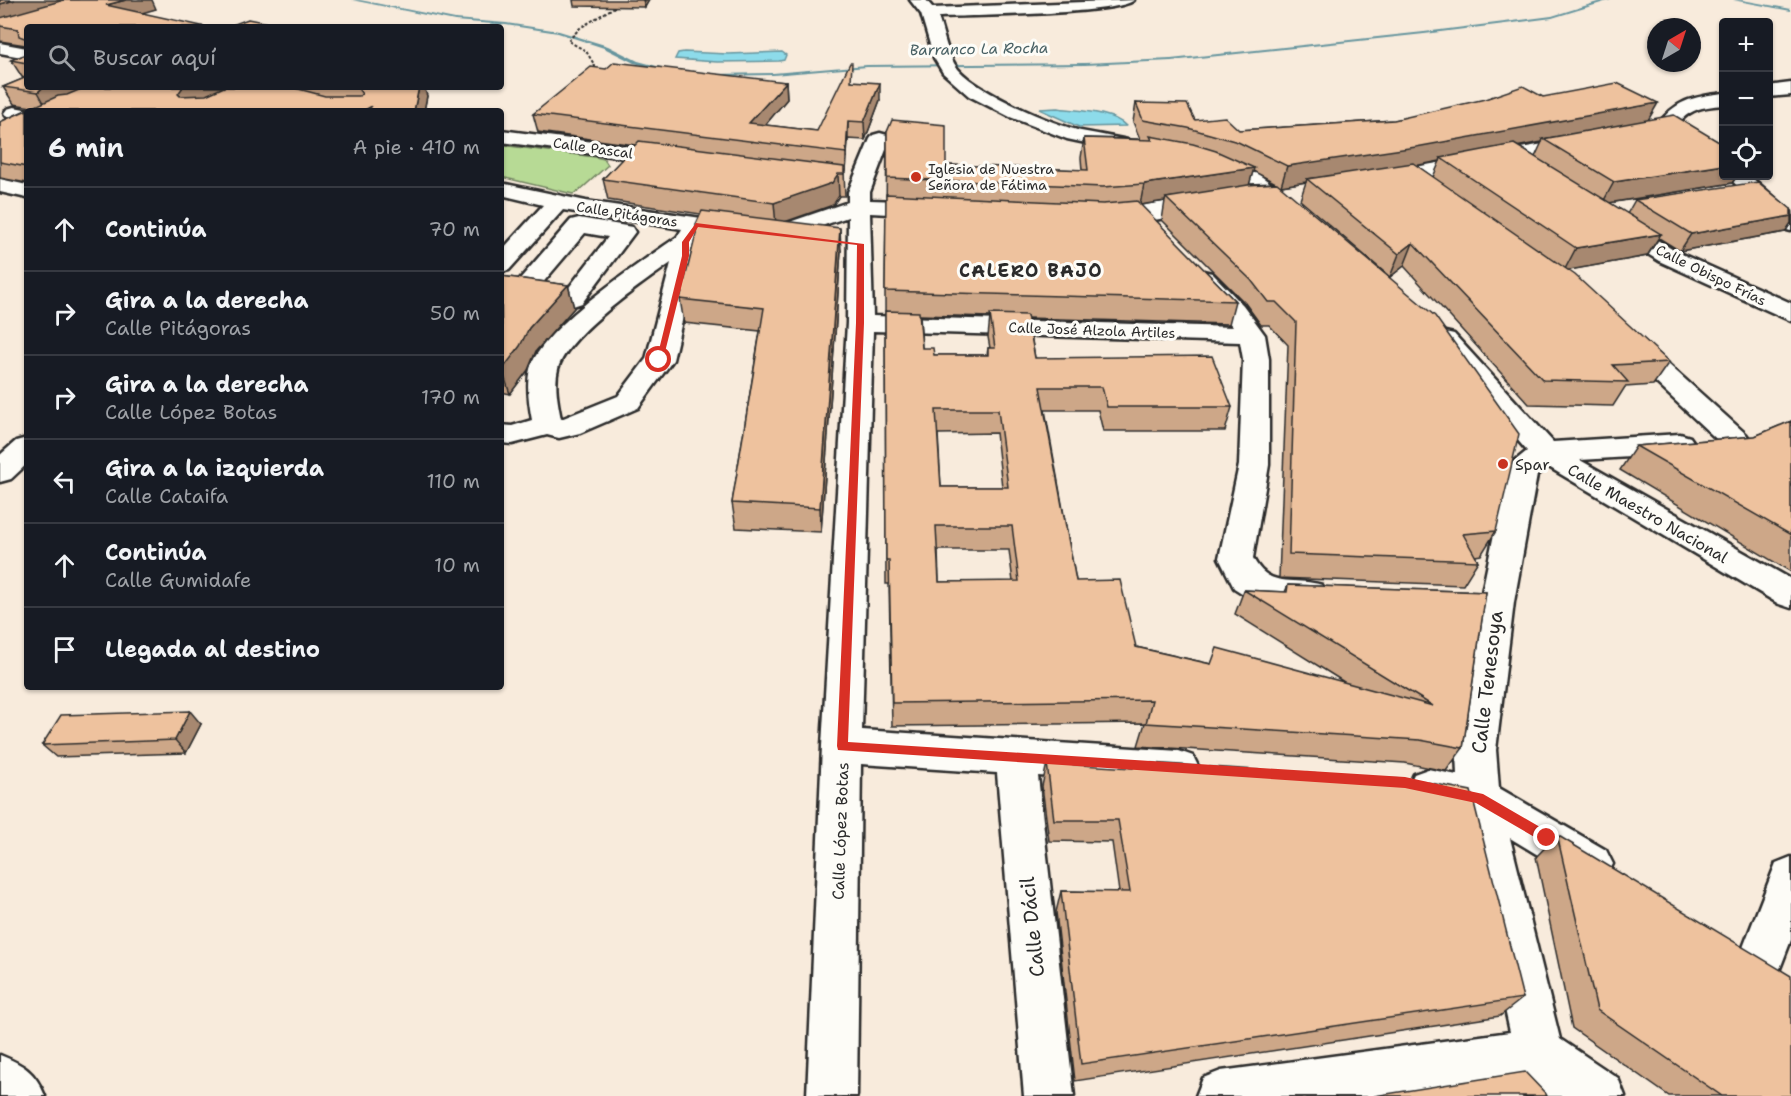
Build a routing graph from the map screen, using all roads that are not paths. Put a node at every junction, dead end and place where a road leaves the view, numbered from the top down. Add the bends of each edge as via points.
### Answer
1 (1126, 0) edge
2 (924, 6) edge
3 (0, 48) edge
4 (24, 52) edge
5 (1791, 89) edge
6 (1773, 91) edge
7 (1719, 100) edge
8 (1666, 127) junction
9 (1644, 131) edge
10 (504, 136) edge
11 (1685, 138) edge
12 (880, 139) dead end
13 (1599, 140) edge
14 (1149, 149) edge
15 (636, 154) junction
16 (1182, 154) edge
17 (1509, 157) junction
18 (693, 161) edge
19 (617, 175) edge
20 (1409, 175) junction
21 (1539, 176) edge
22 (1365, 182) edge
23 (0, 185) edge
24 (1741, 186) edge
25 (854, 189) junction
26 (504, 190) edge
27 (24, 191) edge
28 (1288, 193) junction
29 (1438, 195) edge
30 (558, 202) junction
31 (1632, 208) edge
32 (952, 209) edge
33 (1140, 214) junction
34 (1079, 215) edge
35 (1311, 224) edge
36 (1791, 224) edge
37 (731, 229) edge
38 (624, 232) junction
39 (754, 232) edge
40 (777, 234) junction
41 (690, 235) junction
42 (1164, 238) edge
43 (840, 241) junction
44 (1187, 262) edge
45 (504, 263) edge
46 (511, 290) edge
47 (1791, 313) edge
48 (1424, 322) edge
49 (860, 323) junction
50 (1616, 330) edge
51 (1252, 335) junction
52 (548, 424) junction
53 (504, 434) edge
54 (24, 451) edge
55 (1545, 452) junction
56 (0, 472) edge
57 (1743, 568) junction
58 (1791, 594) edge
59 (1339, 595) edge
60 (1791, 616) edge
61 (842, 746) junction
62 (1016, 757) junction
63 (1216, 770) edge
64 (1393, 782) edge
65 (1479, 798) junction
66 (1791, 878) edge
67 (1628, 885) edge
68 (1760, 963) edge
69 (1544, 1075) edge
70 (0, 1080) edge
71 (21, 1096) edge
72 (832, 1096) edge
73 (1049, 1096) edge
74 (1221, 1096) edge
75 (1600, 1096) edge

1 - 2 street via 1085,6
2 - 14 street via 947,66 976,92 1074,135
3 - 4 street
5 - 6 street
7 - 8 street via 1699,102 1674,113
8 - 9 street
8 - 11 street
10 - 15 street, Calle Pascal
12 - 25 street, Calle López Botas
13 - 17 street
15 - 18 street, Calle Pascal
15 - 19 street
16 - 28 street via 1216,163
17 - 20 street
17 - 21 street
20 - 22 street
20 - 29 street
23 - 27 street
24 - 36 street
25 - 32 street
25 - 40 street
25 - 43 street, Calle López Botas
26 - 30 street, Calle Pitágoras
28 - 33 street
28 - 35 street
30 - 41 street, Calle Pitágoras via 594,200
30 - 45 street
31 - 47 street, Calle Obispo Frías via 1598,213 1667,256
33 - 34 street
33 - 42 street
37 - 41 street, Calle Pitágoras
38 - 41 street
38 - 46 street via 579,225
38 - 46 street via 573,298
39 - 40 street
40 - 43 street
41 - 52 street via 570,330 544,367 544,412
41 - 52 street via 659,360 628,402 580,424 559,429
43 - 49 street, Calle López Botas
44 - 51 street via 1234,310
48 - 55 street, Calle Maestro Nacional via 1451,346
49 - 51 street, Calle José Alzola Artiles
49 - 61 street, Calle López Botas
50 - 55 street via 1756,439
51 - 59 street via 1257,359 1254,465 1236,558 1246,579 1268,593
52 - 53 street
54 - 56 street
55 - 57 street, Calle Maestro Nacional
55 - 65 street, Calle Tenesoya via 1522,471 1483,601 1476,750
57 - 58 street, Calle Maestro Nacional
57 - 60 street
61 - 62 street
61 - 72 street, Calle López Botas
62 - 63 street
62 - 73 street, Calle Dácil
64 - 65 street
65 - 67 street
65 - 69 street, Calle Tenesoya
66 - 68 street
69 - 74 street
69 - 75 street
70 - 71 street

